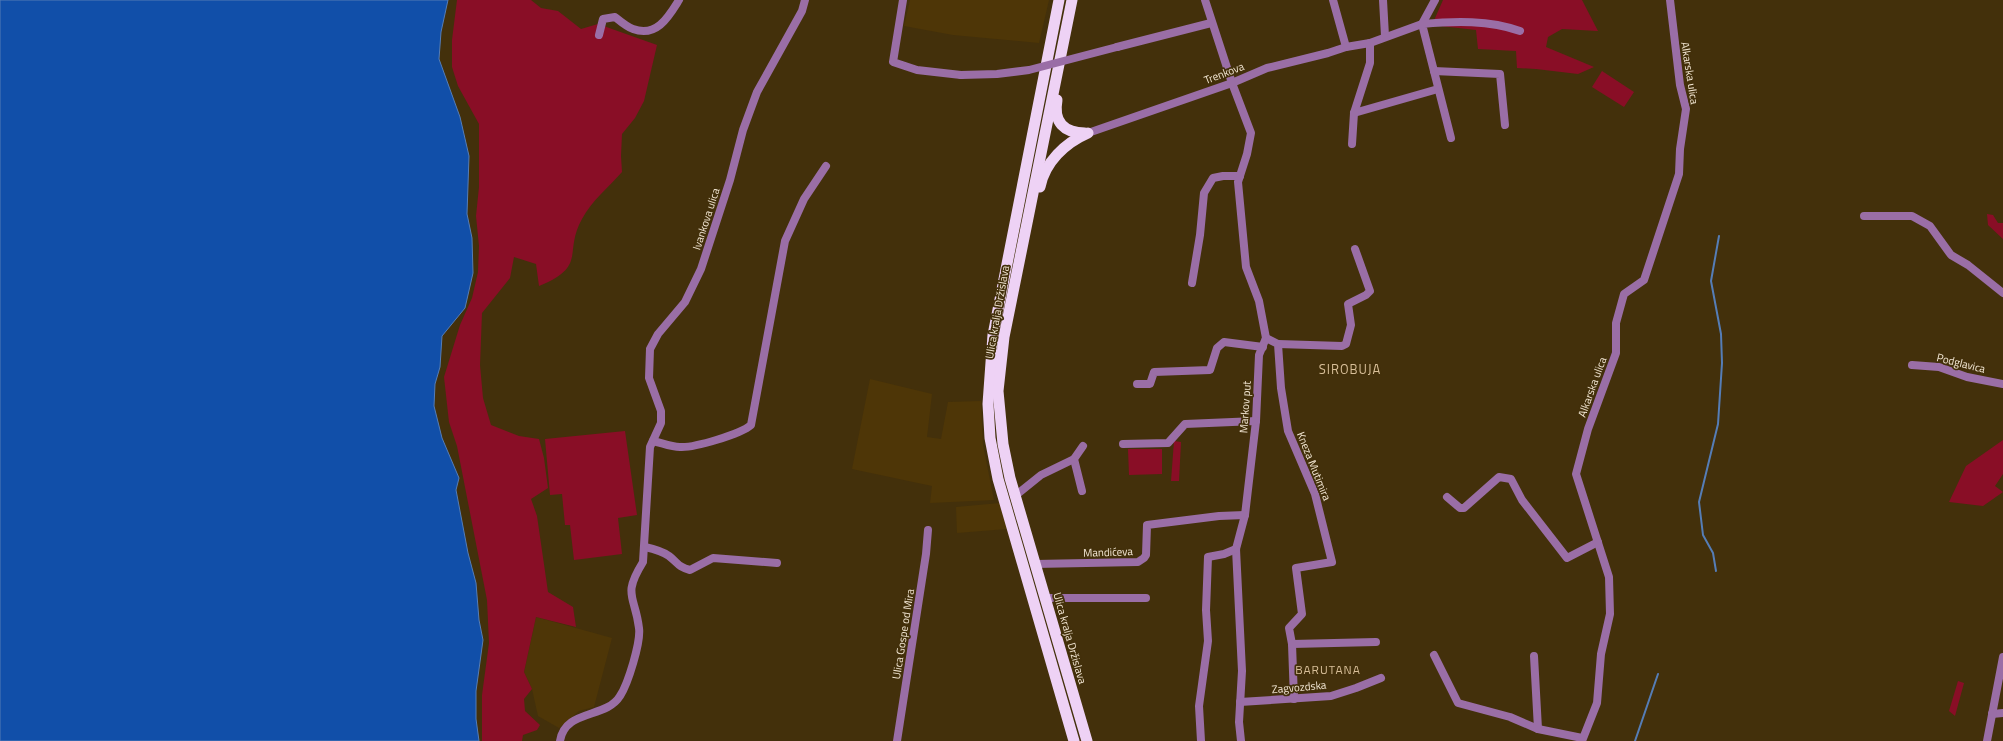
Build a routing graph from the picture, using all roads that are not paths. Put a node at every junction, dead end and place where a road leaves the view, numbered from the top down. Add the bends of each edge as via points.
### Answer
1 (679, 0) edge
2 (805, 0) edge
3 (903, 0) edge
4 (1060, 0) edge
5 (1072, 0) edge
6 (1205, 0) edge
7 (1333, 0) edge
8 (1383, 0) edge
9 (1435, 0) edge
10 (1670, 0) edge
11 (1211, 22) junction
12 (1422, 24) junction
13 (1520, 31) dead end
14 (599, 35) dead end
15 (1385, 36) junction
16 (1370, 42) junction
17 (1346, 47) junction
18 (1434, 71) junction
19 (1057, 74) junction
20 (1232, 83) junction
21 (1438, 89) junction
22 (1354, 113) junction
23 (1505, 125) dead end
24 (1088, 133) junction
25 (1451, 138) dead end
26 (1352, 144) dead end
27 (826, 166) dead end
28 (1240, 176) junction
29 (1030, 205) junction
30 (1864, 216) dead end
31 (1356, 249) dead end
32 (1192, 283) dead end
33 (2003, 292) edge
34 (1266, 338) junction
35 (1278, 344) junction
36 (1263, 347) junction
37 (1912, 365) dead end
38 (1137, 384) dead end
39 (2003, 384) edge
40 (1256, 421) junction
41 (653, 441) junction
42 (1124, 444) dead end
43 (1083, 446) dead end
44 (1074, 459) junction
45 (1082, 491) dead end
46 (1015, 496) junction
47 (1447, 497) dead end
48 (1245, 515) junction
49 (928, 530) dead end
50 (1598, 542) junction
51 (645, 547) junction
52 (1236, 549) junction
53 (777, 563) dead end
54 (1035, 564) junction
55 (1045, 598) junction
56 (1146, 598) dead end
57 (1376, 642) dead end
58 (1292, 644) junction
59 (1434, 655) dead end
60 (1534, 656) dead end
61 (2003, 657) edge
62 (1381, 678) dead end
63 (1294, 699) junction
64 (1240, 702) junction
65 (2003, 713) edge
66 (1992, 714) junction
67 (1538, 729) junction
68 (1582, 740) edge
69 (560, 741) edge
70 (897, 741) edge
71 (1074, 741) edge
72 (1087, 741) edge
73 (1201, 741) edge
74 (1241, 741) edge
75 (1987, 741) edge

1 - 14 street via 664,23 649,30 634,29 615,17 603,19
2 - 41 street, Ivankova ulica via 802,11 757,92 701,269 685,302 658,334 650,349 649,378 661,411 661,423
3 - 11 street, bridge via 892,62 917,70 961,75 1029,70
4 - 71 highway, Ulica kralja Držislava via 993,335 988,404 990,438 998,479
5 - 19 highway, Ulica kralja Držislava
6 - 11 street, Markov put
7 - 17 street
8 - 15 street
9 - 12 street
10 - 50 street, Alkarska ulica via 1680,85 1686,108 1679,174 1644,280 1624,294 1616,323 1616,353 1588,429 1576,474
11 - 20 street, Markov put
12 - 13 street, Trenkova via 1458,21 1506,26
12 - 15 street, Trenkova
12 - 18 street
15 - 16 street, Trenkova
16 - 17 street, Trenkova
16 - 22 street via 1370,63
17 - 20 street, Trenkova via 1267,68
18 - 21 street
18 - 23 street via 1500,74
19 - 24 highway via 1060,81 1057,117 1068,130
19 - 29 highway, Ulica kralja Držislava
20 - 24 street, Trenkova
20 - 28 street, Markov put via 1251,133
21 - 22 street
21 - 25 street
22 - 26 street
24 - 29 highway via 1075,138 1047,167 1037,200
27 - 41 street via 804,199 785,241 751,425 740,432 693,447
28 - 32 street via 1213,178 1204,193
28 - 34 street, Markov put via 1238,182 1246,267 1259,301
29 - 46 highway, Ulica kralja Držislava via 1004,337 998,391 1003,444
30 - 33 street via 1912,216 1930,226 1951,255
31 - 35 street via 1370,291 1348,304 1350,325 1346,344
34 - 35 street
34 - 36 street, Markov put
35 - 58 street, Kneza Mutimira via 1281,388 1288,431 1315,494 1332,562 1296,568 1302,614 1289,628
36 - 38 street via 1224,342 1217,348 1210,370 1154,372 1150,384
36 - 40 street, Markov put via 1259,355
37 - 39 street, Podglavica via 1939,367 1967,377
40 - 42 street via 1185,424 1168,443
40 - 48 street, Markov put
41 - 51 street, Ivankova ulica via 650,447
43 - 44 street
44 - 45 street
44 - 46 street via 1041,475
46 - 54 highway, Ulica kralja Držislava
47 - 50 street via 1460,508 1464,508 1500,477 1511,479 1522,500 1567,558
48 - 52 street, Markov put
48 - 54 street, Mandićeva via 1148,525 1146,555 1138,562
49 - 70 street, Ulica Gospe od Mira
50 - 68 street, Alkarska ulica via 1609,577 1610,614 1601,654 1597,703
51 - 53 street via 657,549 669,556 680,568 690,570 713,558
51 - 69 street, Ivankova ulica via 643,562 634,576 631,588 631,600 640,630 626,686 619,698 608,707 569,723 561,732
52 - 64 street, Markov put via 1241,656
52 - 73 street via 1208,557 1208,641 1198,706
54 - 55 highway, Ulica kralja Držislava
55 - 56 street
55 - 72 highway, Ulica kralja Držislava
57 - 58 street
58 - 63 street, Kneza Mutimira
59 - 67 street via 1458,703 1510,717
60 - 67 street
61 - 66 street
62 - 63 street, Zagvozdska via 1331,696
63 - 64 street, Zagvozdska
64 - 74 street, Markov put
65 - 66 street
66 - 75 street
67 - 68 street

